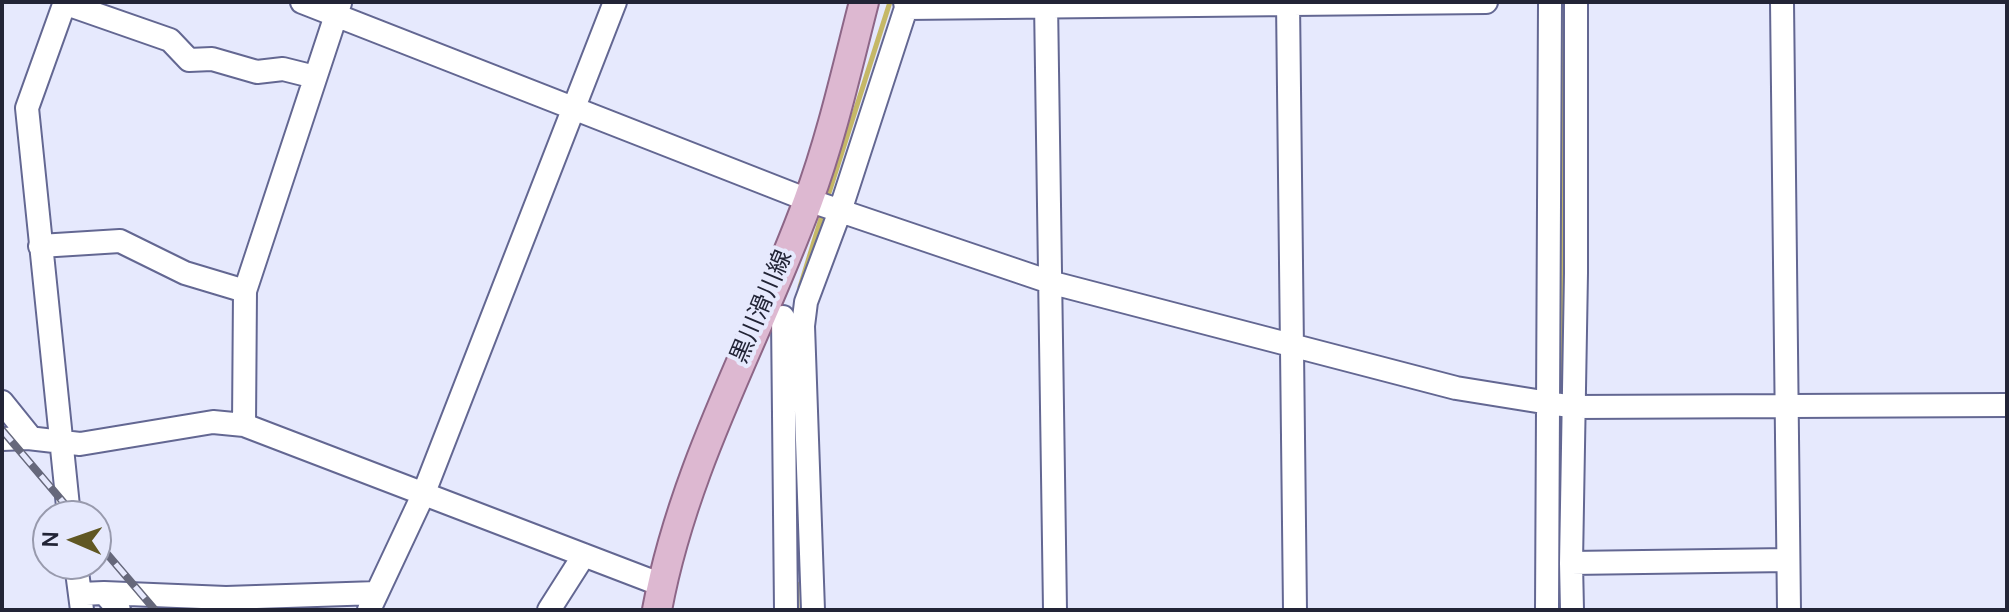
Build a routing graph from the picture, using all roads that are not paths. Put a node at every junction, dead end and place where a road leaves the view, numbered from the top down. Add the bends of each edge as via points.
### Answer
1 (302, 2) edge
2 (615, 2) edge
3 (864, 2) edge
4 (1486, 2) edge
5 (1550, 2) edge
6 (1576, 2) edge
7 (1782, 2) edge
8 (64, 3) edge
9 (1288, 3) edge
10 (906, 5) edge
11 (1046, 5) edge
12 (338, 8) edge
13 (315, 77) junction
14 (574, 108) junction
15 (808, 200) junction
16 (840, 211) junction
17 (40, 246) junction
18 (1053, 283) junction
19 (245, 291) junction
20 (783, 317) dead end
21 (1292, 346) junction
22 (2, 402) edge
23 (1557, 405) junction
24 (2007, 405) edge
25 (1785, 406) junction
26 (244, 425) junction
27 (31, 438) junction
28 (2, 439) edge
29 (58, 440) junction
30 (423, 495) junction
31 (67, 500) edge
32 (584, 555) junction
33 (1788, 560) junction
34 (1571, 563) junction
35 (78, 580) edge
36 (659, 598) edge
37 (81, 602) edge
38 (112, 602) edge
39 (373, 602) edge
40 (251, 604) edge
41 (549, 610) edge
42 (786, 610) edge
43 (813, 610) edge
44 (1055, 610) edge
45 (1295, 610) edge
46 (1547, 610) edge
47 (1572, 610) edge
48 (1789, 610) edge

1 - 12 street
2 - 14 street
3 - 15 main road, 黒川滑川線
4 - 9 street
5 - 23 street
6 - 23 street
7 - 25 street
8 - 13 street via 170,40 189,60 212,59 257,72 283,69
8 - 17 street via 27,108
9 - 11 street
9 - 21 street
10 - 11 street
10 - 16 street
11 - 18 street
12 - 13 street
12 - 14 street
13 - 19 street
14 - 15 street
14 - 30 street
15 - 16 street
15 - 36 main road, 黒川滑川線 via 687,492
16 - 18 street
16 - 43 street via 806,302 803,326
17 - 19 street via 120,241 185,273
17 - 29 street
18 - 21 street
18 - 44 street
19 - 26 street
20 - 42 street
21 - 23 street via 1456,388
21 - 45 street
22 - 27 street
23 - 25 street
23 - 34 street
23 - 46 street
24 - 25 street
25 - 33 street
26 - 29 street via 213,422 80,444
26 - 30 street
27 - 28 street
27 - 29 street
29 - 31 street
30 - 32 street
30 - 39 street
32 - 36 street
32 - 41 street
33 - 34 street
33 - 48 street
34 - 47 street
35 - 37 street
37 - 38 street
38 - 40 street
39 - 40 street

